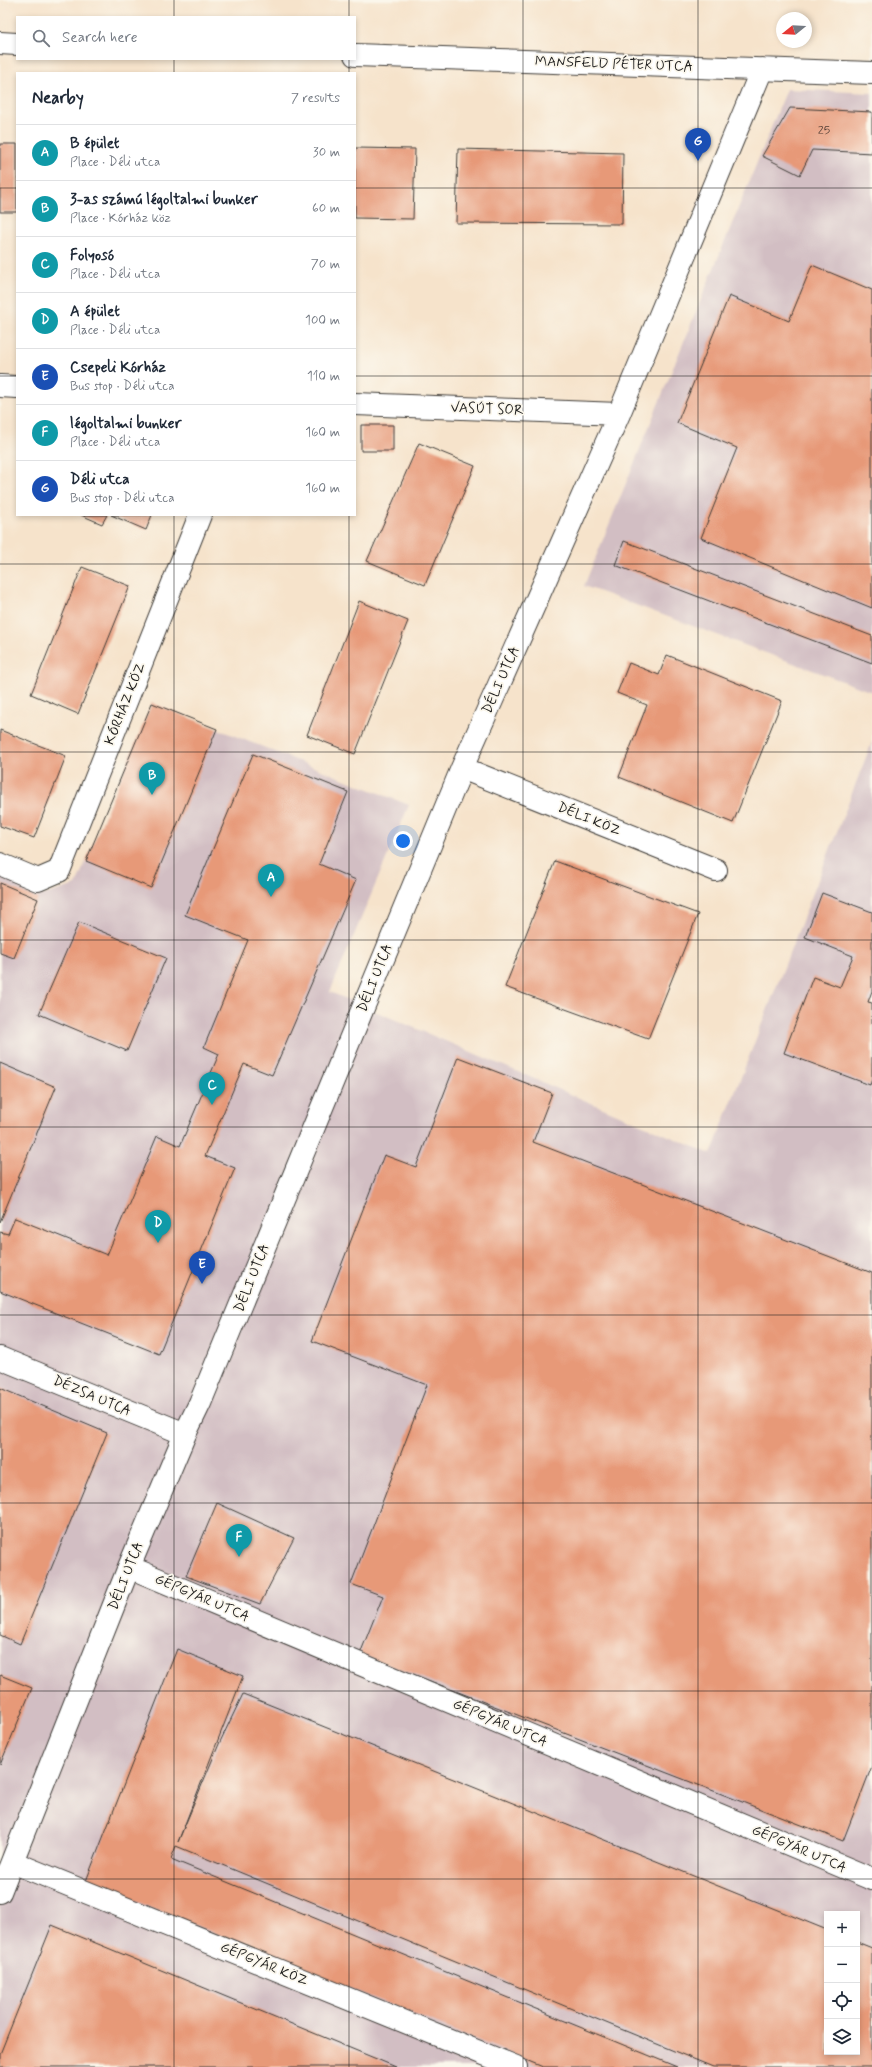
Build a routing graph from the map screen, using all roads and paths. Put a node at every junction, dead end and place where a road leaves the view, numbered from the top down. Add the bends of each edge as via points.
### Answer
1 (0, 43) edge
2 (16, 44) edge
3 (356, 55) edge
4 (762, 69) junction
5 (872, 73) edge
6 (0, 386) edge
7 (16, 386) edge
8 (356, 404) edge
9 (619, 414) junction
10 (200, 516) edge
11 (462, 768) junction
12 (0, 864) edge
13 (716, 870) dead end
14 (0, 1358) edge
15 (184, 1434) junction
16 (129, 1567) junction
17 (12, 1862) junction
18 (872, 1879) edge
19 (0, 1892) edge
20 (516, 2067) edge

1 - 2 street
3 - 4 street, MANSFELD PÉTER UTCA
4 - 5 street, MANSFELD PÉTER UTCA
4 - 9 street, DÉLI UTCA
6 - 7 street
8 - 9 street, VASÚT SOR
9 - 11 street, DÉLI UTCA
10 - 12 street, KÓRHÁZ KÖZ via 59,871 38,880
11 - 13 street, DÉLI KÖZ
11 - 15 street, DÉLI UTCA via 200,1403
14 - 15 street, DÉZSA UTCA
15 - 16 street, DÉLI UTCA
16 - 17 street, DÉLI UTCA
16 - 18 street, GÉPGYÁR UTCA
17 - 19 street, DÉLI UTCA
17 - 20 street, GÉPGYÁR KÖZ

